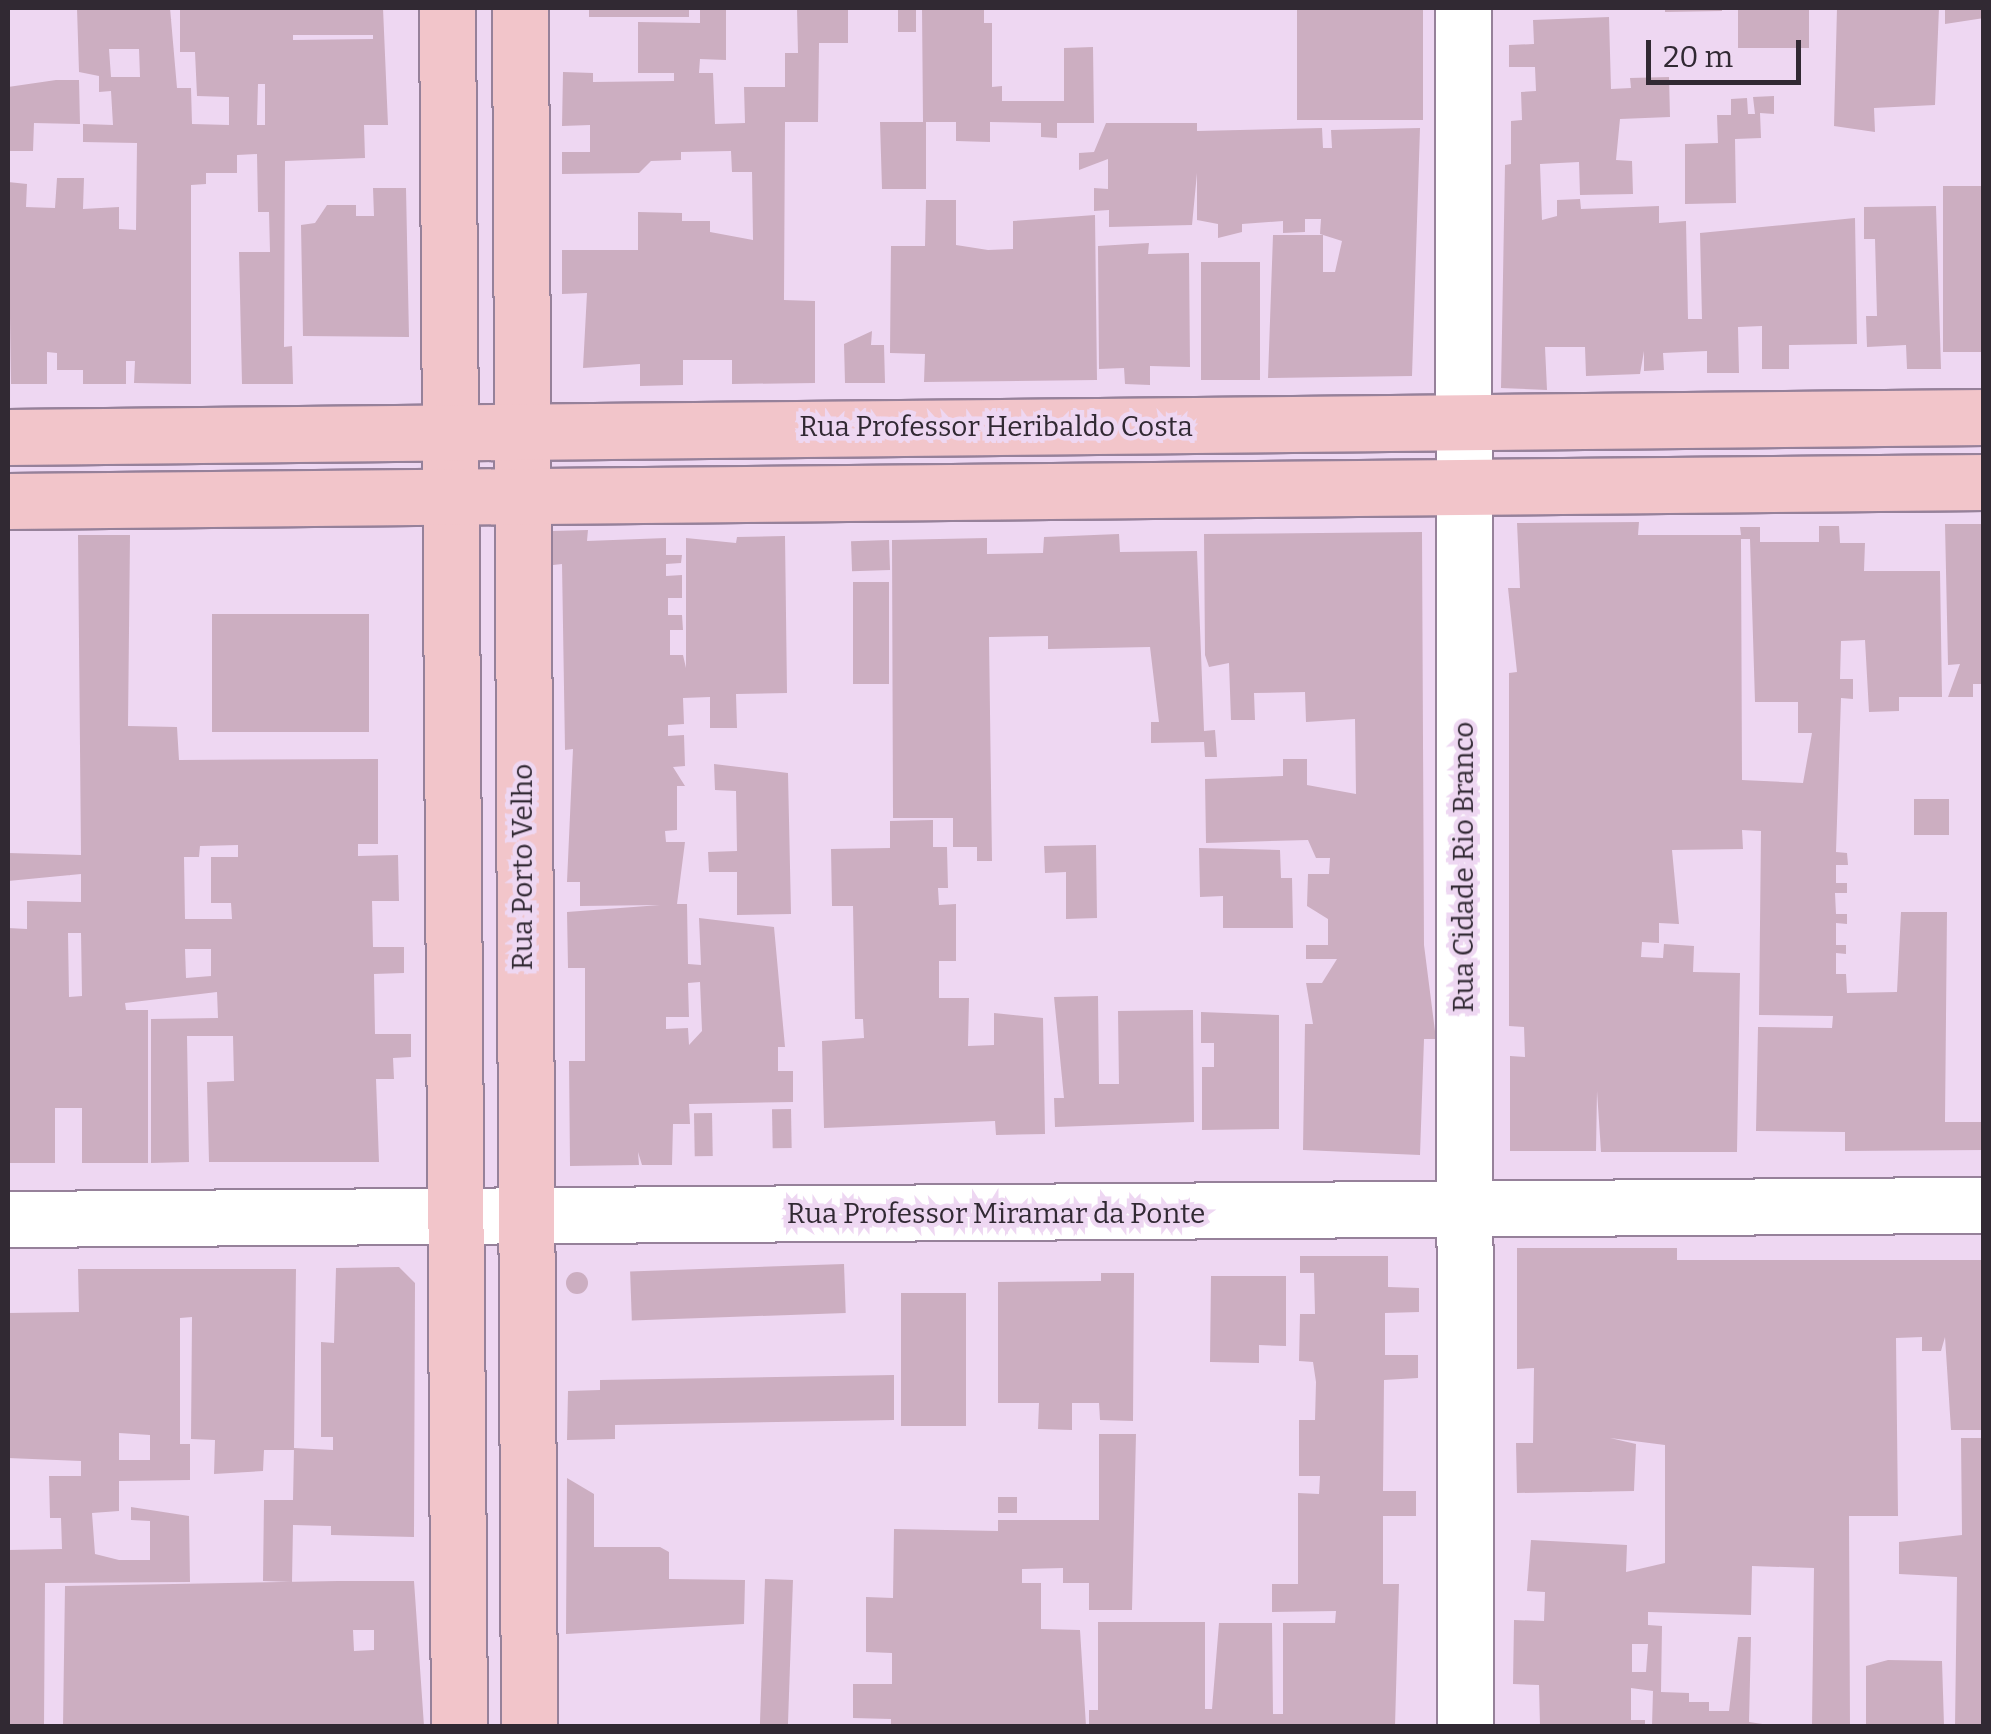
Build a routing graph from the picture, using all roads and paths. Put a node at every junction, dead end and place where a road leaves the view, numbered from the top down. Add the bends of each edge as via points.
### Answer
1 (447, 8) edge
2 (520, 8) edge
3 (1462, 8) edge
4 (518, 219) junction
5 (449, 220) junction
6 (1984, 417) edge
7 (1462, 426) junction
8 (520, 432) junction
9 (450, 433) junction
10 (8, 437) edge
11 (1984, 482) edge
12 (1462, 489) junction
13 (451, 498) junction
14 (520, 498) junction
15 (8, 500) edge
16 (1984, 1205) edge
17 (1465, 1212) junction
18 (526, 1217) junction
19 (454, 1218) junction
20 (8, 1219) edge
21 (526, 1431) junction
22 (456, 1435) junction
23 (530, 1716) edge
24 (459, 1717) edge
25 (1465, 1726) edge

1 - 5 main road
2 - 4 main road, Rua Porto Velho
3 - 7 street, Rua Cidade Rio Branco
4 - 5 main road
4 - 8 main road, Rua Porto Velho
5 - 9 main road
6 - 7 main road, Rua Professor Heribaldo Costa
7 - 8 main road, Rua Professor Heribaldo Costa
7 - 12 street, Rua Cidade Rio Branco
8 - 9 main road, Rua Professor Heribaldo Costa
8 - 14 main road, Rua Porto Velho
9 - 10 main road, Rua Professor Heribaldo Costa
9 - 13 main road
11 - 12 main road
12 - 14 main road
12 - 17 street, Rua Cidade Rio Branco
13 - 14 main road
13 - 15 main road
13 - 19 main road
14 - 18 main road, Rua Porto Velho
16 - 17 street, Rua Professor Miramar da Ponte
17 - 18 street, Rua Professor Miramar da Ponte
17 - 25 street, Rua Cidade Rio Branco
18 - 19 street, Rua Professor Miramar da Ponte
18 - 21 main road, Rua Porto Velho
19 - 20 street, Rua Professor Miramar da Ponte
19 - 22 main road
21 - 22 main road
21 - 23 main road, Rua Porto Velho
22 - 24 main road
23 - 24 main road

